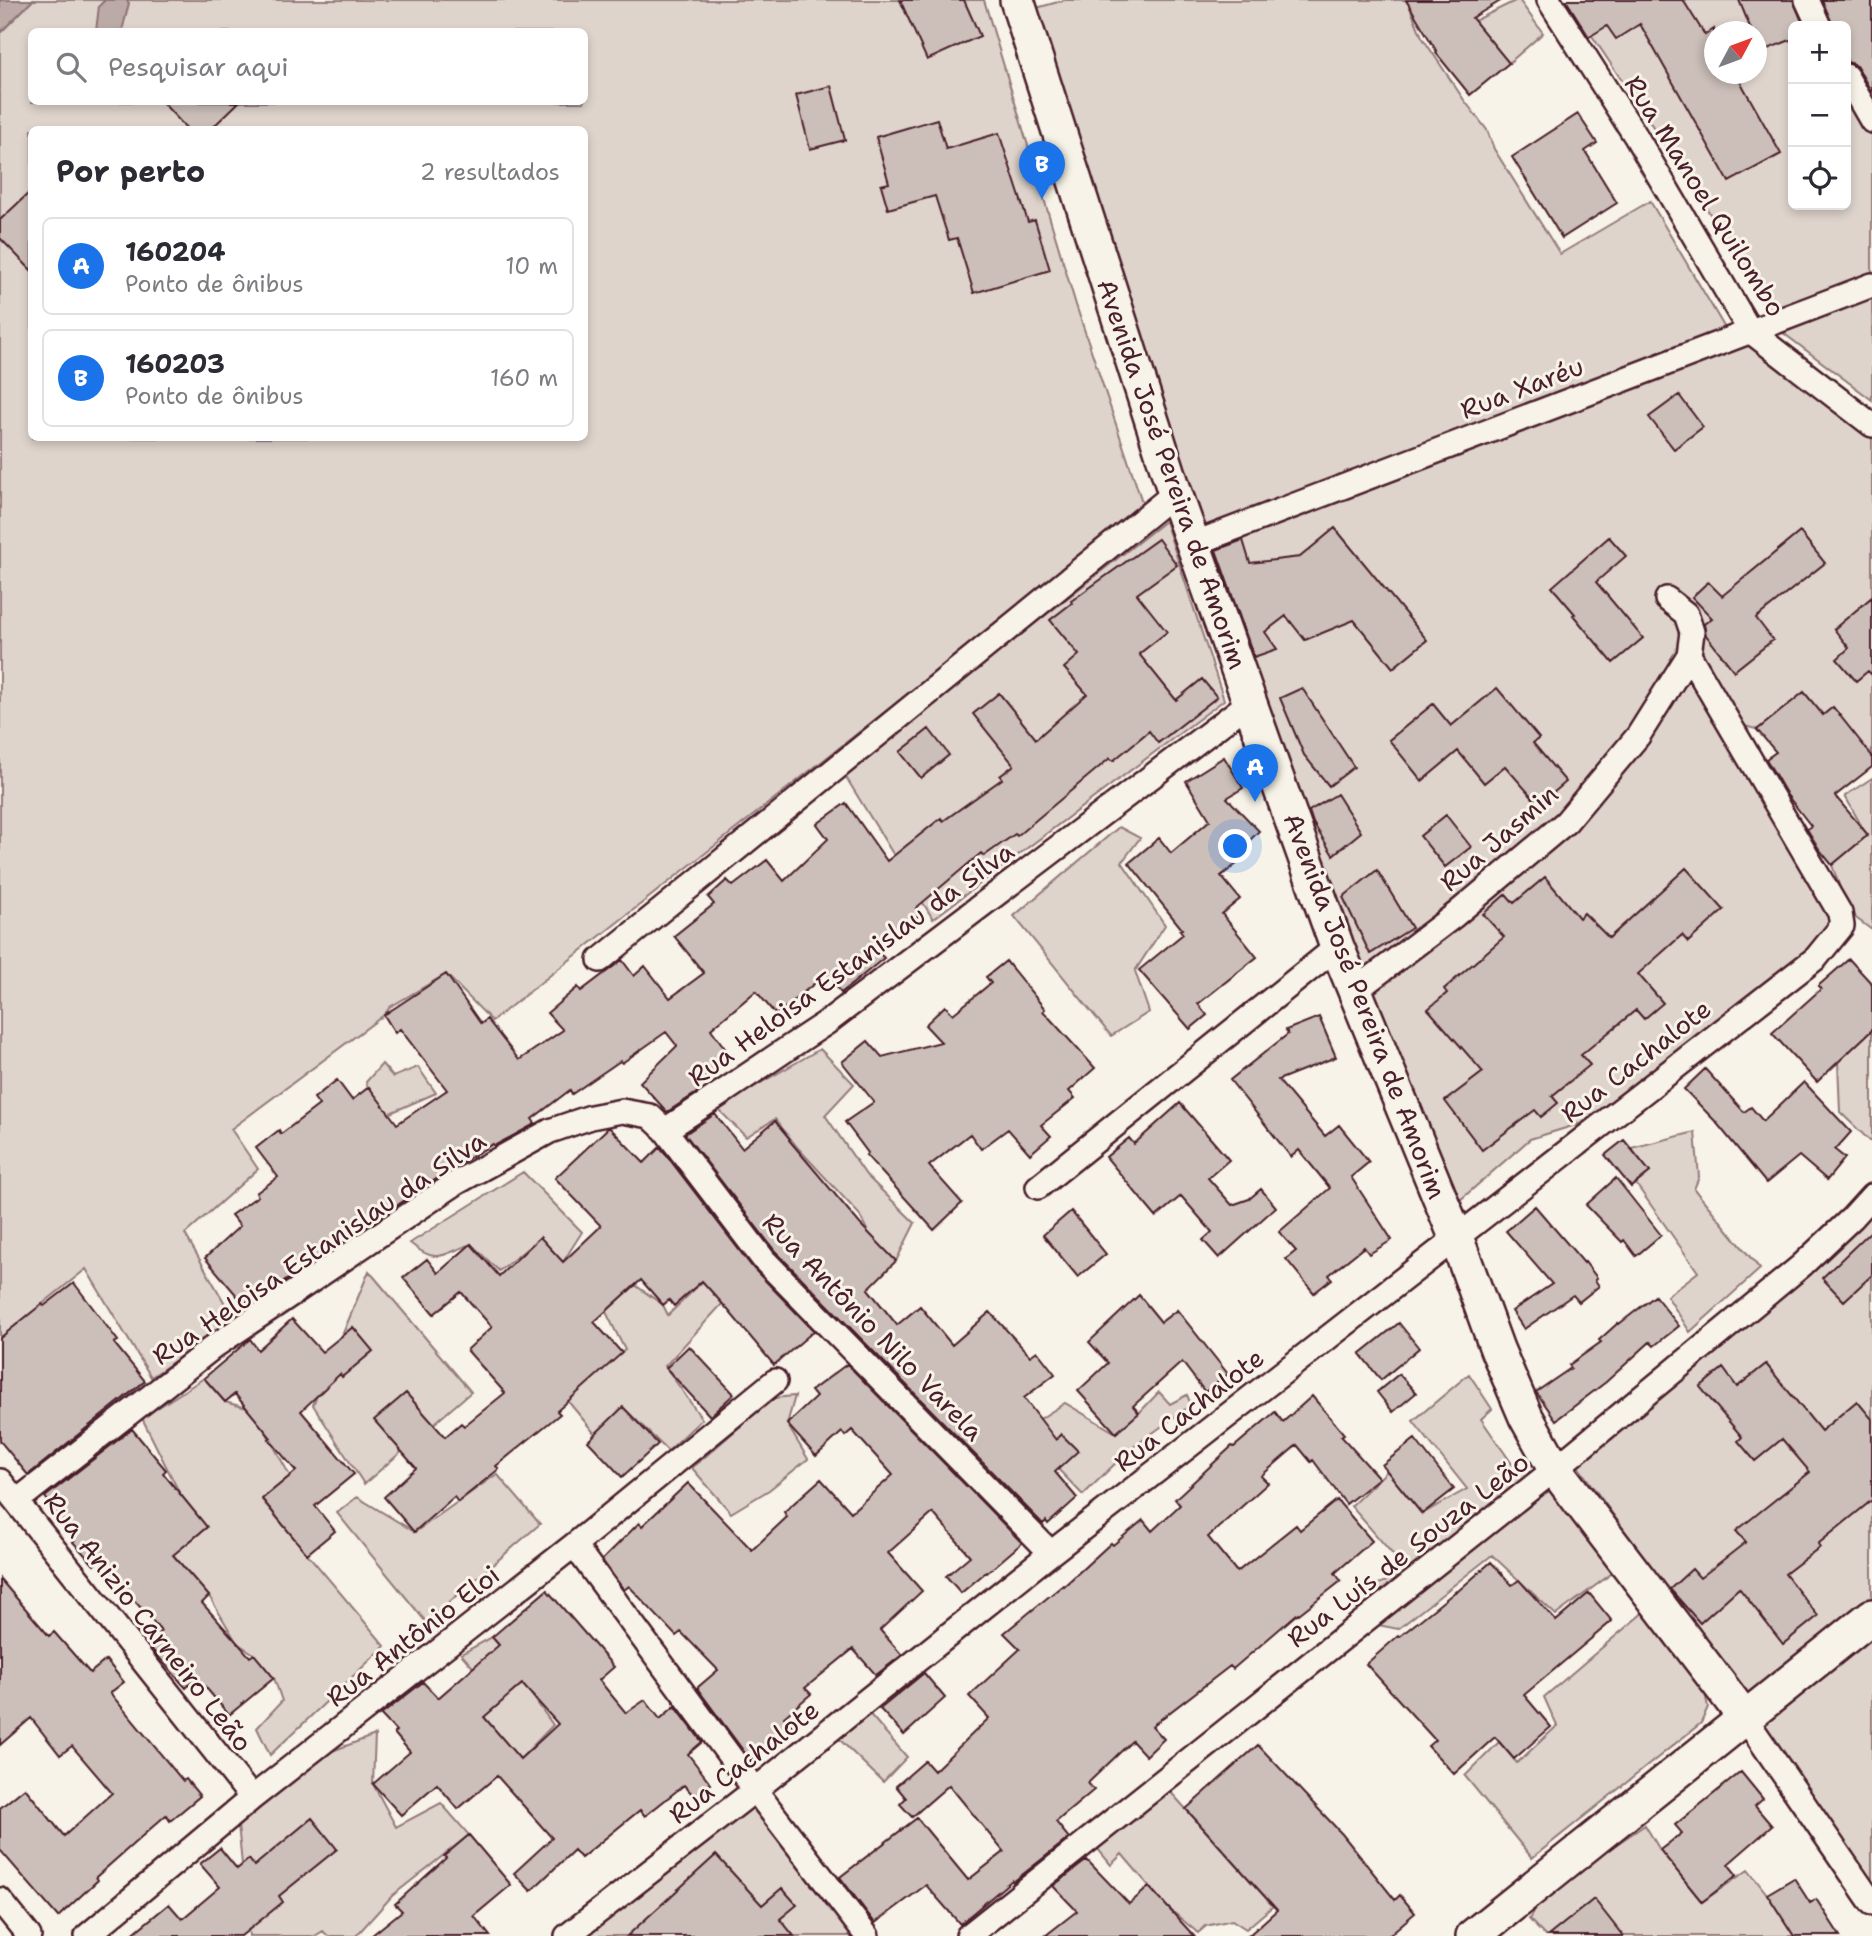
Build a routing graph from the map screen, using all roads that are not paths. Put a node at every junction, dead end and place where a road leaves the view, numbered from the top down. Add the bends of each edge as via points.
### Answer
1 (1017, 0) edge
2 (1549, 0) edge
3 (1807, 0) edge
4 (1817, 21) edge
5 (1851, 84) edge
6 (1872, 121) edge
7 (1872, 285) edge
8 (1750, 331) junction
9 (1872, 425) edge
10 (1175, 493) junction
11 (1193, 544) junction
12 (1667, 600) dead end
13 (1689, 655) junction
14 (1250, 702) junction
15 (1337, 947) junction
16 (600, 960) dead end
17 (1356, 990) junction
18 (665, 1130) junction
19 (1038, 1186) dead end
20 (1872, 1196) edge
21 (1456, 1237) junction
22 (775, 1381) dead end
23 (1555, 1469) junction
24 (0, 1481) edge
25 (17, 1501) junction
26 (574, 1545) junction
27 (1051, 1553) junction
28 (1872, 1616) edge
29 (1745, 1717) junction
30 (755, 1790) junction
31 (252, 1798) junction
32 (0, 1900) edge
33 (1872, 1903) edge
34 (29, 1936) edge
35 (87, 1936) edge
36 (567, 1936) edge
37 (867, 1936) edge
38 (968, 1936) edge
39 (1473, 1936) edge

1 - 10 main road, Avenida José Pereira de Amorim
2 - 8 street, Rua Manoel Quilombo via 1636,135
3 - 4 street
5 - 6 street
7 - 8 street, Rua Xaréu
8 - 9 street, Rua Manoel Quilombo
8 - 11 street, Rua Xaréu
10 - 11 main road, Avenida José Pereira de Amorim
10 - 16 street
11 - 14 main road, Avenida José Pereira de Amorim
12 - 13 street via 1686,614 1692,632
13 - 17 street, Rua Jasmin via 1638,736 1566,822
13 - 21 street, Rua Cachalote via 1837,906 1842,926 1816,958
14 - 15 main road, Avenida José Pereira de Amorim
14 - 18 street, Rua Heloisa Estanislau da Silva via 826,1023
15 - 17 main road, Avenida José Pereira de Amorim
15 - 19 street
17 - 21 main road, Avenida José Pereira de Amorim
18 - 25 street, Rua Heloisa Estanislau da Silva via 650,1116 622,1111 591,1117 550,1131 456,1183 216,1345
18 - 27 street, Rua Antônio Nilo Varela via 764,1260
20 - 23 street, Rua Luís de Souza Leão via 1801,1266
21 - 23 main road, Avenida José Pereira de Amorim via 1526,1417
21 - 27 street, Rua Cachalote
22 - 26 street, Rua Antônio Eloi
23 - 29 main road, Avenida José Pereira de Amorim
23 - 38 street, Rua Luís de Souza Leão
24 - 25 street, Rua Anizio Carneiro Leão
25 - 31 street, Rua Anizio Carneiro Leão
26 - 30 street
26 - 31 street, Rua Antônio Eloi
27 - 30 street, Rua Cachalote
28 - 29 main road
29 - 33 street
29 - 39 main road
30 - 36 street, Rua Cachalote
30 - 37 street
31 - 35 street, Rua Antônio Eloi
32 - 34 street

